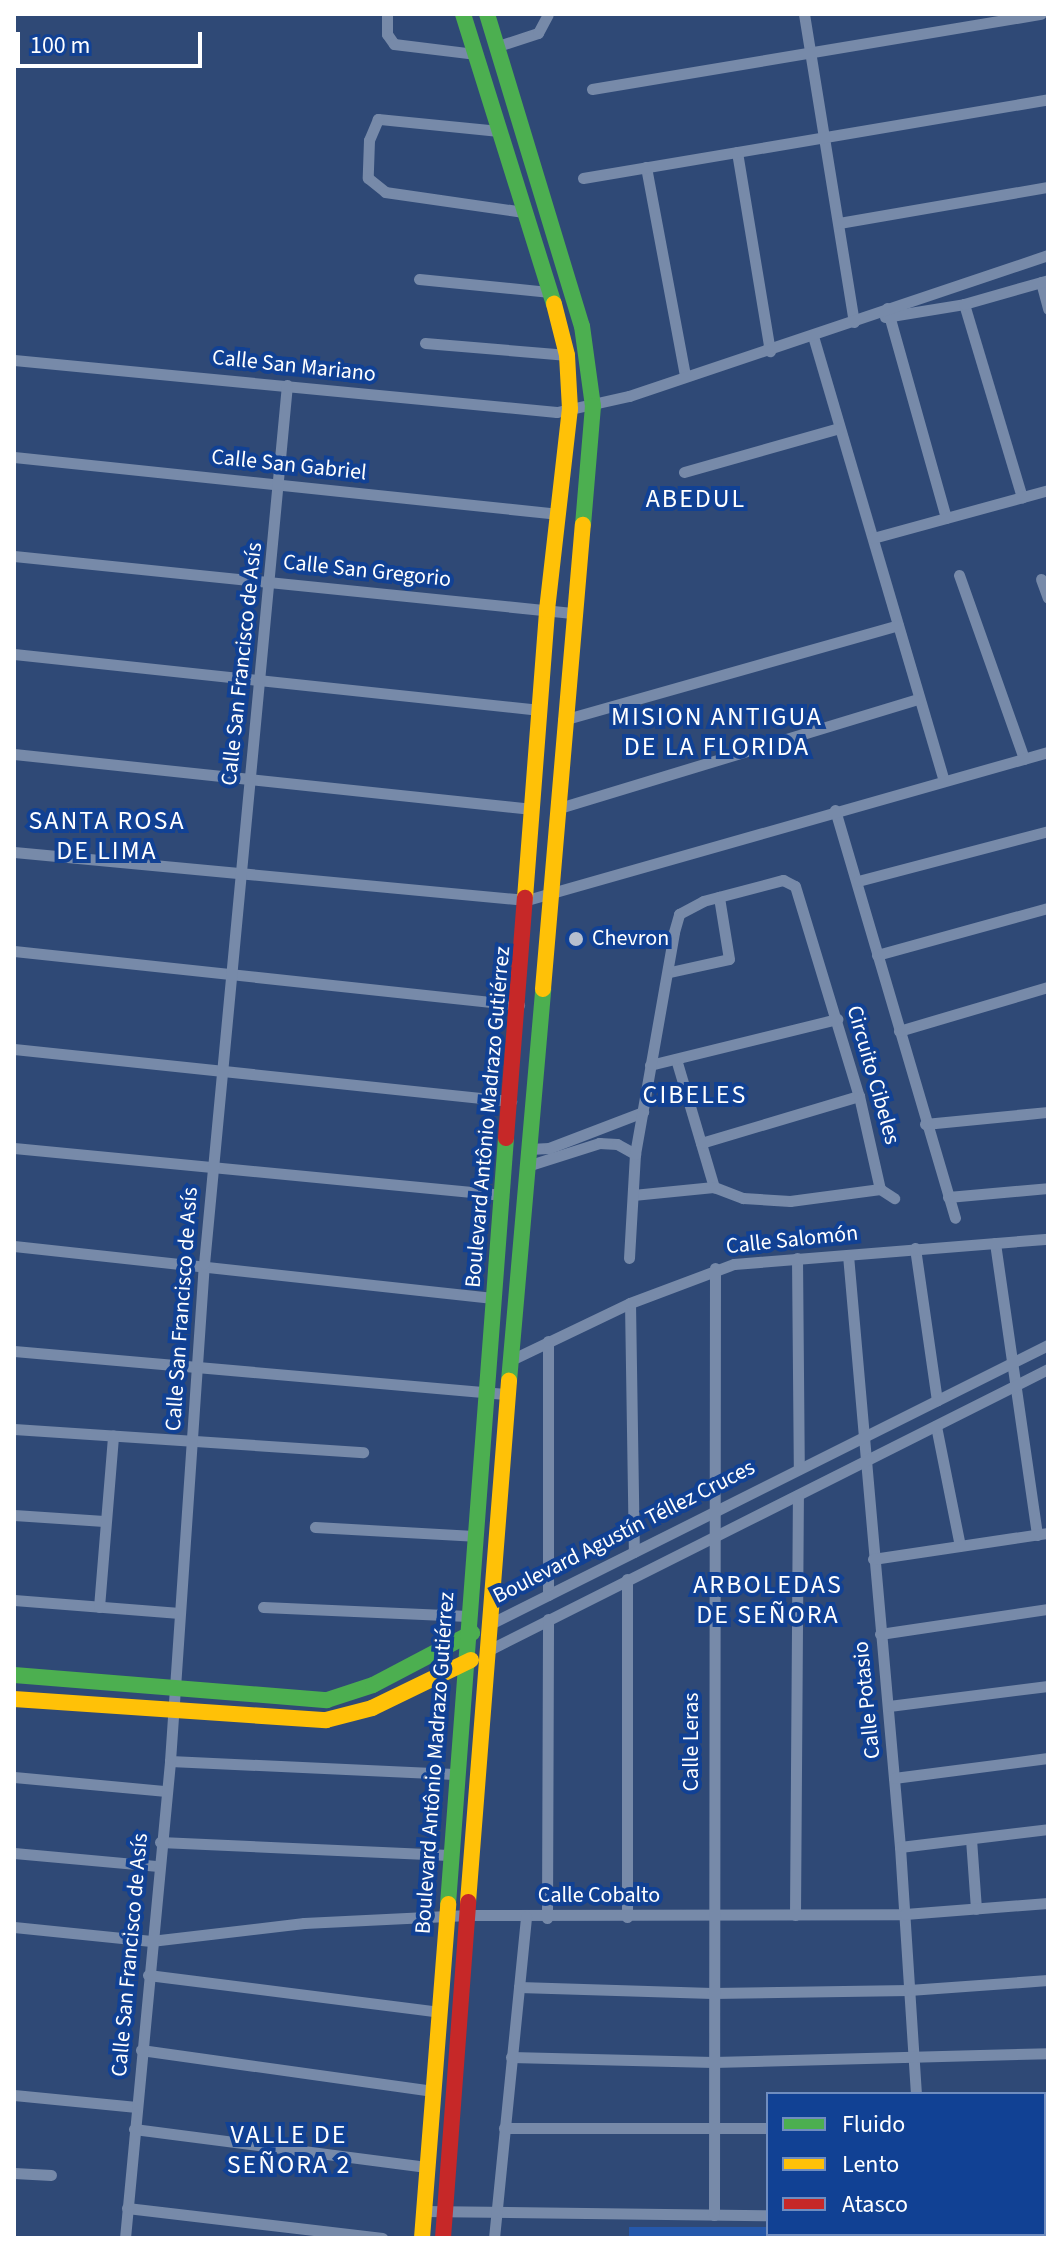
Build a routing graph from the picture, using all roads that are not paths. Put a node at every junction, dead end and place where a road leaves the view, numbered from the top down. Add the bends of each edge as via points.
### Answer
1 (387, 14) edge
2 (463, 14) edge
3 (487, 14) edge
4 (548, 14) edge
5 (804, 14) edge
6 (1041, 14) edge
7 (498, 46) junction
8 (811, 52) junction
9 (476, 54) junction
10 (592, 89) dead end
11 (1048, 99) edge
12 (499, 131) junction
13 (826, 139) junction
14 (737, 152) junction
15 (646, 167) junction
16 (583, 178) dead end
17 (1048, 187) edge
18 (524, 212) junction
19 (839, 223) junction
20 (1048, 255) edge
21 (419, 279) dead end
22 (1044, 281) edge
23 (550, 292) junction
24 (964, 304) junction
25 (1048, 309) edge
26 (889, 313) junction
27 (854, 322) junction
28 (813, 336) junction
29 (425, 343) dead end
30 (770, 351) junction
31 (567, 355) junction
32 (14, 360) edge
33 (685, 376) junction
34 (287, 385) junction
35 (593, 406) junction
36 (570, 409) junction
37 (839, 428) junction
38 (14, 457) edge
39 (684, 472) dead end
40 (279, 483) junction
41 (1048, 490) edge
42 (1022, 497) junction
43 (559, 514) junction
44 (946, 518) junction
45 (873, 538) junction
46 (14, 556) edge
47 (959, 575) dead end
48 (1041, 579) dead end
49 (270, 581) junction
50 (1048, 598) edge
51 (547, 610) junction
52 (572, 613) junction
53 (898, 625) junction
54 (14, 654) edge
55 (261, 680) junction
56 (919, 699) junction
57 (540, 710) junction
58 (563, 720) junction
59 (1048, 752) edge
60 (14, 754) edge
61 (1024, 759) junction
62 (251, 776) junction
63 (943, 779) junction
64 (532, 809) junction
65 (556, 809) junction
66 (835, 810) junction
67 (1048, 831) edge
68 (14, 852) edge
69 (240, 876) junction
70 (858, 881) junction
71 (549, 894) junction
72 (719, 897) junction
73 (527, 900) junction
74 (1048, 908) edge
75 (14, 951) edge
76 (877, 955) junction
77 (670, 972) junction
78 (232, 973) junction
79 (1048, 987) edge
80 (519, 1005) junction
81 (837, 1019) junction
82 (899, 1031) junction
83 (14, 1049) edge
84 (676, 1059) junction
85 (650, 1065) junction
86 (222, 1070) junction
87 (859, 1096) junction
88 (511, 1101) junction
89 (643, 1112) junction
90 (1048, 1112) edge
91 (925, 1124) junction
92 (701, 1143) junction
93 (14, 1148) edge
94 (635, 1154) junction
95 (528, 1158) junction
96 (213, 1168) junction
97 (714, 1187) junction
98 (1048, 1188) edge
99 (880, 1189) junction
100 (503, 1195) junction
101 (633, 1195) junction
102 (948, 1197) junction
103 (894, 1198) dead end
104 (955, 1218) dead end
105 (1048, 1239) edge
106 (995, 1243) junction
107 (14, 1246) edge
108 (915, 1248) junction
109 (848, 1255) junction
110 (629, 1258) dead end
111 (797, 1258) junction
112 (204, 1264) junction
113 (715, 1268) junction
114 (495, 1298) junction
115 (630, 1303) junction
116 (548, 1341) junction
117 (1048, 1345) edge
118 (14, 1351) edge
119 (511, 1360) junction
120 (1014, 1362) junction
121 (198, 1368) junction
122 (1048, 1369) edge
123 (1017, 1385) junction
124 (487, 1392) junction
125 (508, 1394) junction
126 (937, 1400) junction
127 (936, 1426) junction
128 (14, 1429) edge
129 (113, 1436) junction
130 (865, 1436) junction
131 (192, 1440) junction
132 (363, 1452) dead end
133 (867, 1461) junction
134 (799, 1469) junction
135 (798, 1495) junction
136 (713, 1513) junction
137 (14, 1515) edge
138 (104, 1521) junction
139 (315, 1527) dead end
140 (1043, 1534) edge
141 (474, 1536) junction
142 (711, 1538) junction
143 (960, 1546) junction
144 (634, 1552) junction
145 (873, 1559) junction
146 (627, 1579) junction
147 (548, 1595) junction
148 (14, 1600) edge
149 (99, 1607) junction
150 (263, 1607) dead end
151 (1048, 1609) edge
152 (179, 1613) junction
153 (468, 1616) junction
154 (548, 1619) junction
155 (488, 1625) junction
156 (880, 1634) junction
157 (467, 1635) junction
158 (487, 1651) junction
159 (465, 1663) junction
160 (14, 1675) edge
161 (1048, 1686) edge
162 (174, 1688) junction
163 (14, 1699) edge
164 (889, 1706) junction
165 (173, 1711) junction
166 (1048, 1758) edge
167 (170, 1761) junction
168 (454, 1774) junction
169 (14, 1777) edge
170 (894, 1778) junction
171 (166, 1791) junction
172 (1048, 1829) edge
173 (971, 1839) junction
174 (160, 1842) junction
175 (900, 1847) junction
176 (14, 1853) edge
177 (449, 1855) junction
178 (158, 1866) junction
179 (1048, 1903) edge
180 (976, 1909) junction
181 (905, 1914) junction
182 (468, 1915) junction
183 (712, 1915) junction
184 (795, 1915) junction
185 (526, 1917) junction
186 (627, 1917) junction
187 (446, 1918) junction
188 (547, 1918) junction
189 (14, 1927) edge
190 (151, 1941) junction
191 (148, 1975) junction
192 (1048, 1980) edge
193 (519, 1987) junction
194 (909, 1990) junction
195 (712, 1993) junction
196 (440, 2012) junction
197 (141, 2050) junction
198 (1048, 2053) edge
199 (511, 2057) junction
200 (913, 2059) junction
201 (713, 2062) junction
202 (433, 2091) junction
203 (916, 2092) edge
204 (14, 2095) edge
205 (136, 2107) junction
206 (504, 2128) junction
207 (713, 2128) junction
208 (766, 2128) edge
209 (134, 2129) junction
210 (427, 2167) junction
211 (14, 2173) edge
212 (51, 2175) dead end
213 (127, 2208) junction
214 (423, 2211) junction
215 (445, 2214) junction
216 (497, 2214) junction
217 (714, 2215) junction
218 (766, 2215) edge
219 (125, 2238) edge
220 (382, 2238) edge
221 (422, 2238) edge
222 (443, 2238) edge
223 (494, 2238) edge

1 - 9 street via 387,34 394,44
2 - 9 street, Boulevard Antônio Madrazo Gutiérrez
3 - 7 street, Boulevard Antônio Madrazo Gutiérrez
4 - 7 street via 538,33
5 - 8 street
6 - 8 street
7 - 35 street, Boulevard Antônio Madrazo Gutiérrez via 582,326
8 - 10 street
8 - 13 street
9 - 12 street, Boulevard Antônio Madrazo Gutiérrez
11 - 13 street
12 - 18 street, Boulevard Antônio Madrazo Gutiérrez
12 - 18 street via 378,119 369,140 368,178 385,192
13 - 14 street
13 - 19 street
14 - 15 street
14 - 30 street
15 - 16 street
15 - 33 street
17 - 19 street
18 - 23 street, Boulevard Antônio Madrazo Gutiérrez
19 - 27 street
20 - 26 street
21 - 23 street
22 - 24 street
22 - 25 street
23 - 31 street, Boulevard Antônio Madrazo Gutiérrez
24 - 26 street
24 - 42 street
26 - 27 street, Calle San Mariano
26 - 44 street
27 - 28 street, Calle San Mariano
28 - 30 street, Calle San Mariano
28 - 37 street
29 - 31 street
30 - 33 street, Calle San Mariano
31 - 36 street, Boulevard Antônio Madrazo Gutiérrez
32 - 34 street, Calle San Mariano
33 - 35 street, Calle San Mariano
34 - 36 street, Calle San Mariano via 522,411
34 - 40 street, Calle San Francisco de Asís
35 - 36 street, Calle San Mariano
35 - 52 street, Boulevard Antônio Madrazo Gutiérrez
36 - 43 street, Boulevard Antônio Madrazo Gutiérrez
37 - 39 street
37 - 45 street
38 - 40 street, Calle San Gabriel
40 - 43 street, Calle San Gabriel
40 - 49 street, Calle San Francisco de Asís
41 - 42 street
42 - 44 street
43 - 51 street, Boulevard Antônio Madrazo Gutiérrez
44 - 45 street
45 - 53 street
46 - 49 street, Calle San Gregorio
47 - 61 street
48 - 50 street
49 - 51 street, Calle San Gregorio
49 - 55 street, Calle San Francisco de Asís
51 - 52 street, Calle San Gregorio
51 - 57 street, Boulevard Antônio Madrazo Gutiérrez
52 - 58 street, Boulevard Antônio Madrazo Gutiérrez
53 - 56 street
53 - 58 street
54 - 55 street
55 - 57 street
55 - 62 street, Calle San Francisco de Asís
56 - 63 street
56 - 65 street
57 - 64 street, Boulevard Antônio Madrazo Gutiérrez
58 - 65 street, Boulevard Antônio Madrazo Gutiérrez
59 - 61 street
60 - 62 street
61 - 63 street
62 - 64 street
62 - 69 street, Calle San Francisco de Asís
63 - 66 street
64 - 73 street, Boulevard Antônio Madrazo Gutiérrez
65 - 71 street, Boulevard Antônio Madrazo Gutiérrez
66 - 70 street
66 - 71 street
67 - 70 street
68 - 69 street
69 - 73 street
69 - 78 street, Calle San Francisco de Asís
70 - 76 street
71 - 73 street
71 - 95 street, Boulevard Antônio Madrazo Gutiérrez
72 - 77 street, Circuito Cibeles via 679,914
72 - 77 street via 729,959
72 - 81 street, Circuito Cibeles via 789,880
73 - 80 street, Boulevard Antônio Madrazo Gutiérrez
74 - 76 street
75 - 78 street
76 - 82 street
77 - 85 street, Circuito Cibeles
78 - 80 street
78 - 86 street, Calle San Francisco de Asís
79 - 82 street
80 - 88 street, Boulevard Antônio Madrazo Gutiérrez
81 - 84 street
81 - 87 street, Circuito Cibeles
82 - 91 street
83 - 86 street
84 - 85 street
84 - 92 street
85 - 89 street, Circuito Cibeles
86 - 88 street
86 - 96 street, Calle San Francisco de Asís
87 - 92 street
87 - 99 street, Circuito Cibeles
88 - 100 street, Boulevard Antônio Madrazo Gutiérrez
89 - 94 street, Circuito Cibeles
89 - 95 street
90 - 91 street
91 - 102 street
92 - 97 street
93 - 96 street
94 - 95 street via 622,1145 599,1143
94 - 101 street, Circuito Cibeles
95 - 119 street, Boulevard Antônio Madrazo Gutiérrez
96 - 100 street
96 - 112 street, Calle San Francisco de Asís
97 - 99 street via 764,1201
97 - 101 street
98 - 102 street
99 - 103 street
100 - 114 street, Boulevard Antônio Madrazo Gutiérrez
101 - 110 street, Circuito Cibeles
102 - 104 street
105 - 106 street, Calle Salomón
106 - 108 street, Calle Salomón
106 - 120 street
107 - 112 street
108 - 109 street, Calle Salomón
108 - 126 street
109 - 111 street, Calle Salomón
109 - 130 street, Calle Potasio
111 - 113 street, Calle Salomón
111 - 134 street
112 - 114 street
112 - 121 street, Calle San Francisco de Asís
113 - 115 street, Calle Salomón
113 - 136 street, Calle Leras
114 - 124 street, Boulevard Antônio Madrazo Gutiérrez
115 - 116 street, Calle Salomón
115 - 144 street
116 - 119 street, Calle Salomón
116 - 147 street
117 - 120 street, Boulevard Agustín Téllez Cruces
118 - 121 street
119 - 125 street, Boulevard Antônio Madrazo Gutiérrez
120 - 123 street
120 - 126 street, Boulevard Agustín Téllez Cruces
121 - 124 street
121 - 131 street, Calle San Francisco de Asís
122 - 123 street, Boulevard Agustín Téllez Cruces
123 - 127 street, Boulevard Agustín Téllez Cruces
123 - 140 street
124 - 125 street
124 - 141 street, Boulevard Antônio Madrazo Gutiérrez
125 - 155 street, Boulevard Antônio Madrazo Gutiérrez
126 - 130 street, Boulevard Agustín Téllez Cruces
127 - 133 street, Boulevard Agustín Téllez Cruces
127 - 143 street
128 - 129 street
129 - 131 street
129 - 138 street
130 - 133 street, Calle Potasio
130 - 134 street, Boulevard Agustín Téllez Cruces
131 - 132 street
131 - 152 street, Calle San Francisco de Asís
133 - 135 street, Boulevard Agustín Téllez Cruces
133 - 145 street, Calle Potasio
134 - 136 street, Boulevard Agustín Téllez Cruces
135 - 142 street, Boulevard Agustín Téllez Cruces
135 - 184 street
136 - 142 street, Calle Leras
136 - 144 street, Boulevard Agustín Téllez Cruces
137 - 138 street
138 - 149 street
139 - 141 street
140 - 143 street
141 - 153 street, Boulevard Antônio Madrazo Gutiérrez
142 - 146 street, Boulevard Agustín Téllez Cruces
142 - 183 street, Calle Leras
143 - 145 street
144 - 147 street, Boulevard Agustín Téllez Cruces
145 - 156 street, Calle Potasio
146 - 154 street, Boulevard Agustín Téllez Cruces
146 - 186 street
147 - 155 street, Boulevard Agustín Téllez Cruces
148 - 149 street
149 - 152 street
150 - 153 street
151 - 156 street
152 - 162 street, Calle San Francisco de Asís
153 - 157 street, Boulevard Antônio Madrazo Gutiérrez
154 - 158 street, Boulevard Agustín Téllez Cruces
154 - 188 street
155 - 157 street, Boulevard Agustín Téllez Cruces
155 - 158 street, Boulevard Antônio Madrazo Gutiérrez
156 - 164 street, Calle Potasio
157 - 159 street, Boulevard Antônio Madrazo Gutiérrez
157 - 162 street, Boulevard Agustín Téllez Cruces via 373,1685 327,1700
158 - 159 street, Boulevard Agustín Téllez Cruces
158 - 182 street, Boulevard Antônio Madrazo Gutiérrez
159 - 165 street, Boulevard Agustín Téllez Cruces via 348,1717
159 - 168 street, Boulevard Antônio Madrazo Gutiérrez
160 - 162 street, Boulevard Agustín Téllez Cruces
161 - 164 street
162 - 165 street, Calle San Francisco de Asís
163 - 165 street, Boulevard Agustín Téllez Cruces
164 - 170 street, Calle Potasio
165 - 167 street, Calle San Francisco de Asís
166 - 170 street
167 - 168 street
167 - 171 street, Calle San Francisco de Asís
168 - 177 street, Boulevard Antônio Madrazo Gutiérrez
169 - 171 street
170 - 175 street, Calle Potasio
171 - 174 street, Calle San Francisco de Asís
172 - 173 street
173 - 175 street
173 - 180 street
174 - 177 street
174 - 178 street, Calle San Francisco de Asís
175 - 181 street, Calle Potasio
176 - 178 street
177 - 187 street, Boulevard Antônio Madrazo Gutiérrez
178 - 190 street, Calle San Francisco de Asís
179 - 180 street, Calle Cobalto
180 - 181 street, Calle Cobalto
181 - 184 street, Calle Cobalto
181 - 194 street, Calle Potasio
182 - 185 street, Calle Cobalto
182 - 187 street, Calle Cobalto
182 - 215 street, Boulevard Antônio Madrazo Gutiérrez
183 - 184 street, Calle Cobalto
183 - 186 street, Calle Cobalto
183 - 195 street, Calle Leras
185 - 188 street, Calle Cobalto
185 - 193 street
186 - 188 street, Calle Cobalto
187 - 190 street, Calle Cobalto via 304,1923
187 - 196 street, Boulevard Antônio Madrazo Gutiérrez
189 - 190 street, Calle Cobalto
190 - 191 street, Calle San Francisco de Asís
191 - 196 street
191 - 197 street, Calle San Francisco de Asís
192 - 194 street
193 - 195 street
193 - 199 street
194 - 195 street
194 - 200 street, Calle Potasio
195 - 201 street, Calle Leras
196 - 202 street, Boulevard Antônio Madrazo Gutiérrez
197 - 202 street
197 - 205 street, Calle San Francisco de Asís
198 - 200 street
199 - 201 street
199 - 206 street
200 - 201 street
200 - 203 street, Calle Potasio
201 - 207 street, Calle Leras
202 - 210 street, Boulevard Antônio Madrazo Gutiérrez
204 - 205 street
205 - 209 street, Calle San Francisco de Asís
206 - 207 street
206 - 216 street
207 - 208 street
207 - 217 street, Calle Leras
209 - 210 street
209 - 213 street, Calle San Francisco de Asís
210 - 214 street, Boulevard Antônio Madrazo Gutiérrez
211 - 212 street
213 - 219 street, Calle San Francisco de Asís
213 - 220 street
214 - 215 street
214 - 221 street, Boulevard Antônio Madrazo Gutiérrez
215 - 216 street
215 - 222 street, Boulevard Antônio Madrazo Gutiérrez
216 - 217 street
216 - 223 street
217 - 218 street

